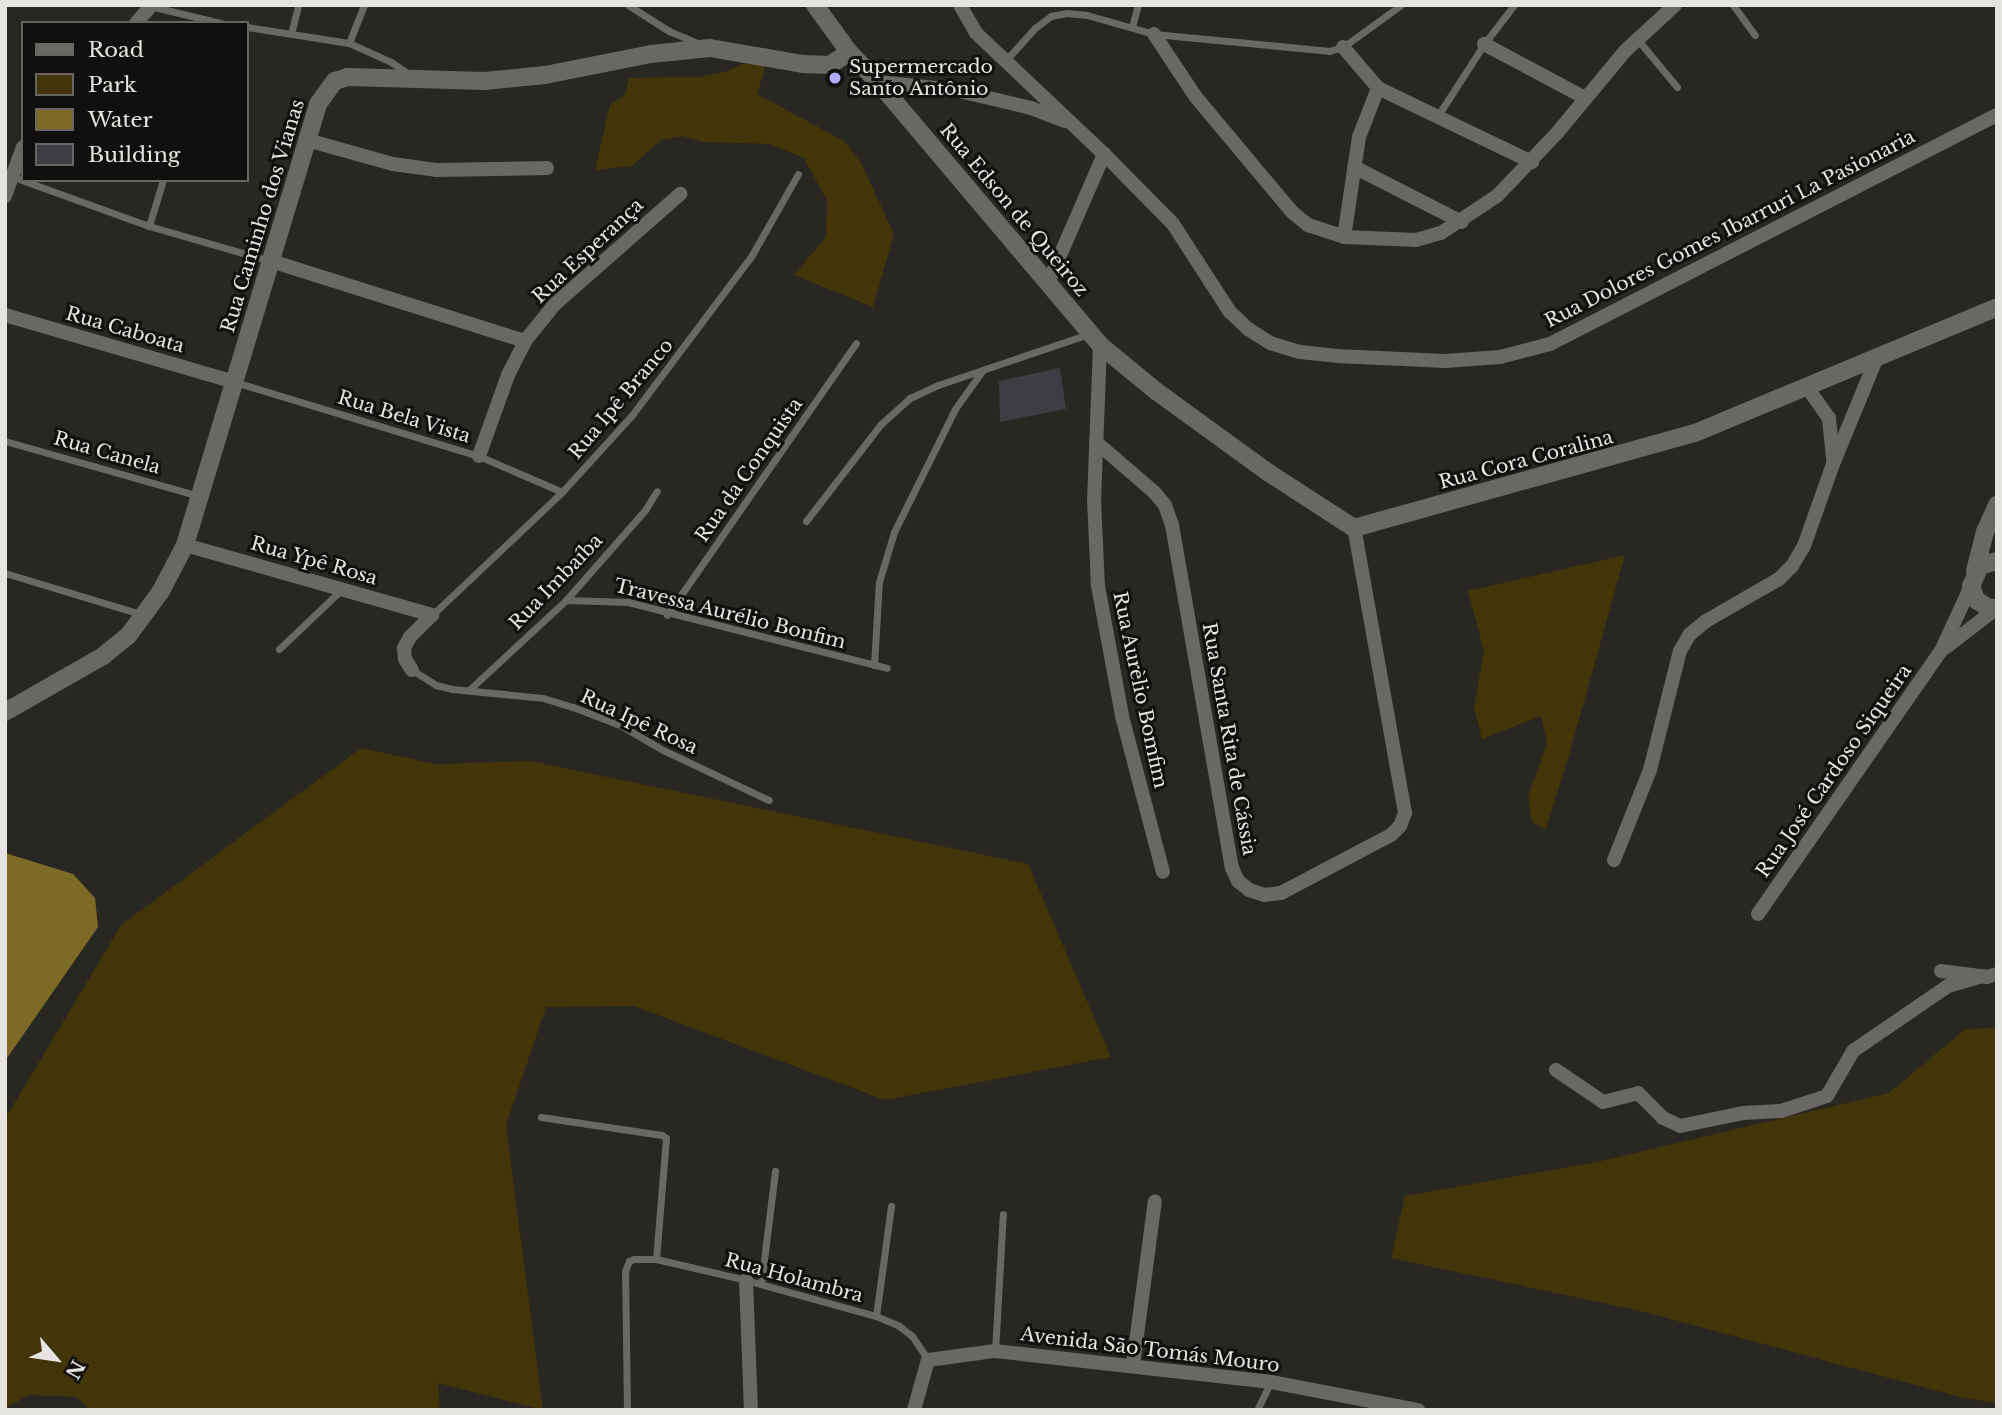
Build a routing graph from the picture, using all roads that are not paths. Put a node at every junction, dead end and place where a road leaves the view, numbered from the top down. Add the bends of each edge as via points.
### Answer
1 (298, 5) edge
2 (364, 5) edge
3 (628, 5) edge
4 (815, 5) edge
5 (960, 5) edge
6 (1138, 5) edge
7 (1401, 5) edge
8 (1514, 5) edge
9 (1674, 5) edge
10 (1733, 5) edge
11 (149, 6) edge
12 (138, 21) edge
13 (204, 21) edge
14 (248, 27) edge
15 (1132, 27) junction
16 (291, 34) junction
17 (1154, 34) junction
18 (1755, 35) dead end
19 (1638, 40) junction
20 (349, 43) junction
21 (1484, 44) junction
22 (1343, 47) junction
23 (710, 48) junction
24 (849, 52) junction
25 (1005, 61) junction
26 (416, 79) junction
27 (878, 82) junction
28 (1676, 87) dead end
29 (1378, 88) junction
30 (1585, 99) junction
31 (1997, 115) edge
32 (1437, 117) junction
33 (1070, 122) junction
34 (307, 140) junction
35 (21, 151) edge
36 (1104, 153) junction
37 (1532, 162) junction
38 (1354, 167) junction
39 (547, 168) dead end
40 (798, 174) dead end
41 (8, 175) edge
42 (27, 182) edge
43 (162, 182) edge
44 (680, 194) dead end
45 (5, 196) edge
46 (1462, 222) junction
47 (149, 226) junction
48 (1344, 237) junction
49 (271, 261) junction
50 (1048, 283) junction
51 (1997, 307) edge
52 (5, 315) edge
53 (1095, 339) junction
54 (525, 341) junction
55 (856, 344) dead end
56 (1878, 355) junction
57 (982, 371) junction
58 (234, 382) junction
59 (1807, 387) junction
60 (5, 441) edge
61 (1096, 442) junction
62 (479, 456) junction
63 (1833, 464) junction
64 (657, 491) dead end
65 (562, 492) junction
66 (201, 496) junction
67 (1997, 505) edge
68 (806, 521) dead end
69 (1353, 528) junction
70 (185, 545) junction
71 (1997, 561) edge
72 (5, 573) edge
73 (1973, 579) junction
74 (342, 589) junction
75 (566, 600) junction
76 (1997, 608) edge
77 (145, 615) junction
78 (432, 615) junction
79 (667, 615) junction
80 (279, 649) dead end
81 (1941, 651) junction
82 (874, 665) junction
83 (887, 668) dead end
84 (412, 670) joint
85 (470, 689) junction
86 (5, 712) edge
87 (769, 800) dead end
88 (1614, 860) dead end
89 (1163, 872) dead end
90 (1758, 914) dead end
91 (1941, 971) dead end
92 (1990, 975) edge
93 (1556, 1070) dead end
94 (541, 1116) dead end
95 (775, 1171) dead end
96 (1155, 1201) dead end
97 (891, 1206) dead end
98 (1003, 1214) dead end
99 (656, 1259) junction
100 (746, 1280) junction
101 (761, 1284) junction
102 (876, 1316) junction
103 (995, 1352) junction
104 (928, 1360) junction
105 (1133, 1365) junction
106 (1271, 1382) junction
107 (627, 1410) edge
108 (751, 1410) edge
109 (914, 1410) edge
110 (1256, 1410) edge
111 (1418, 1410) edge

1 - 16 lane
2 - 20 lane
3 - 23 lane via 669,31
4 - 24 street, Rua Edson de Queiroz
5 - 25 street, Rua Dolores Gomes Ibarruri La Pasionaria via 976,33
6 - 15 lane
7 - 22 lane
8 - 21 lane
9 - 19 street
10 - 18 lane
11 - 12 street
11 - 13 lane
14 - 16 lane
15 - 17 lane
15 - 25 lane via 1087,15 1051,16
16 - 20 lane
17 - 22 lane via 1310,51
17 - 48 street via 1195,96 1292,212 1308,225
19 - 28 lane
19 - 30 street
20 - 26 lane
21 - 30 street
21 - 32 lane
22 - 29 street
23 - 24 street, Rua Caminho dos Vianas via 830,65
23 - 26 street, Rua Caminho dos Vianas via 651,54 545,75 485,81
24 - 27 street, Rua Edson de Queiroz
25 - 33 street, Rua Dolores Gomes Ibarruri La Pasionaria
26 - 34 street, Rua Caminho dos Vianas via 348,77 335,81 318,104
27 - 33 street via 954,90
27 - 50 street, Rua Edson de Queiroz
29 - 32 street
29 - 38 street via 1359,138
30 - 37 street
31 - 36 street, Rua Dolores Gomes Ibarruri La Pasionaria via 1550,344 1500,357 1445,361 1337,356 1270,343 1230,312 1173,224
32 - 37 street
33 - 36 street, Rua Dolores Gomes Ibarruri La Pasionaria
34 - 39 street via 393,164 436,170
34 - 49 street, Rua Caminho dos Vianas
35 - 41 street
36 - 50 street
37 - 46 street
38 - 46 street
38 - 48 street
40 - 65 lane, Rua Ipê Branco via 752,255 693,337 632,415
41 - 45 street
42 - 47 lane
43 - 47 lane
44 - 54 street, Rua Esperança via 555,304
46 - 48 street via 1416,240
47 - 49 lane
49 - 54 street
49 - 58 street, Rua Caminho dos Vianas
50 - 53 street, Rua Edson de Queiroz
51 - 56 street, Rua Cora Coralina
52 - 58 street, Rua Caboata
53 - 57 lane
53 - 61 street, Rua Aurèlio Bomfim
53 - 69 street via 1156,391
54 - 62 street, Rua Esperança
55 - 79 lane, Rua da Conquista
56 - 59 street, Rua Cora Coralina
56 - 63 street
57 - 68 lane via 910,398 881,424
57 - 82 lane via 955,409 894,532 878,582
58 - 62 lane, Rua Bela Vista
58 - 66 street, Rua Caminho dos Vianas
59 - 63 street via 1829,418
59 - 69 street, Rua Cora Coralina via 1695,433 1615,458
60 - 66 lane, Rua Canela
61 - 69 street, Rua Santa Rita de Cássia via 1165,505 1232,869 1249,890 1264,895 1281,893 1391,835 1405,813
61 - 89 street, Rua Aurèlio Bomfim via 1098,586 1122,716
62 - 65 lane, Rua Bela Vista
63 - 88 street via 1804,546 1792,566 1779,579 1706,621 1690,634 1680,652 1650,771
64 - 75 lane, Rua Imbaíba
65 - 78 lane, Rua Ipê Branco
66 - 70 street, Rua Caminho dos Vianas
67 - 73 street
70 - 74 street, Rua Ypê Rosa
70 - 77 street, Rua Caminho dos Vianas
71 - 73 street via 1985,563
72 - 77 lane
73 - 76 street via 1976,600
73 - 81 street, Rua José Cardoso Siqueira
74 - 78 street, Rua Ypê Rosa
74 - 80 lane
75 - 79 lane, Travessa Aurélio Bonfim via 628,602
75 - 85 lane, Rua Imbaíba
76 - 81 street, Rua José Cardoso Siqueira
77 - 86 street, Rua Caminho dos Vianas via 103,656
78 - 84 street via 404,648
79 - 82 lane, Travessa Aurélio Bonfim
81 - 90 street, Rua José Cardoso Siqueira
82 - 83 lane, Travessa Aurélio Bonfim
84 - 85 lane, Rua Ipê Rosa via 436,685
85 - 87 lane, Rua Ipê Rosa via 543,698 573,707 620,725
91 - 92 street
92 - 93 street via 1948,986 1853,1051 1827,1096 1806,1106 1680,1126 1663,1118 1638,1093 1603,1102
94 - 99 lane via 666,1138
95 - 101 lane
96 - 105 street
97 - 102 lane
98 - 103 lane
99 - 100 lane, Rua Holambra
99 - 107 lane, Rua Holambra via 634,1259 625,1271
100 - 101 lane, Rua Holambra
100 - 108 street
101 - 102 lane, Rua Holambra
102 - 104 lane, Rua Holambra via 912,1336
103 - 104 street, Avenida São Tomás Mouro
103 - 105 street, Avenida São Tomás Mouro
104 - 109 street
105 - 106 street, Avenida São Tomás Mouro
106 - 110 lane
106 - 111 street, Avenida São Tomás Mouro

